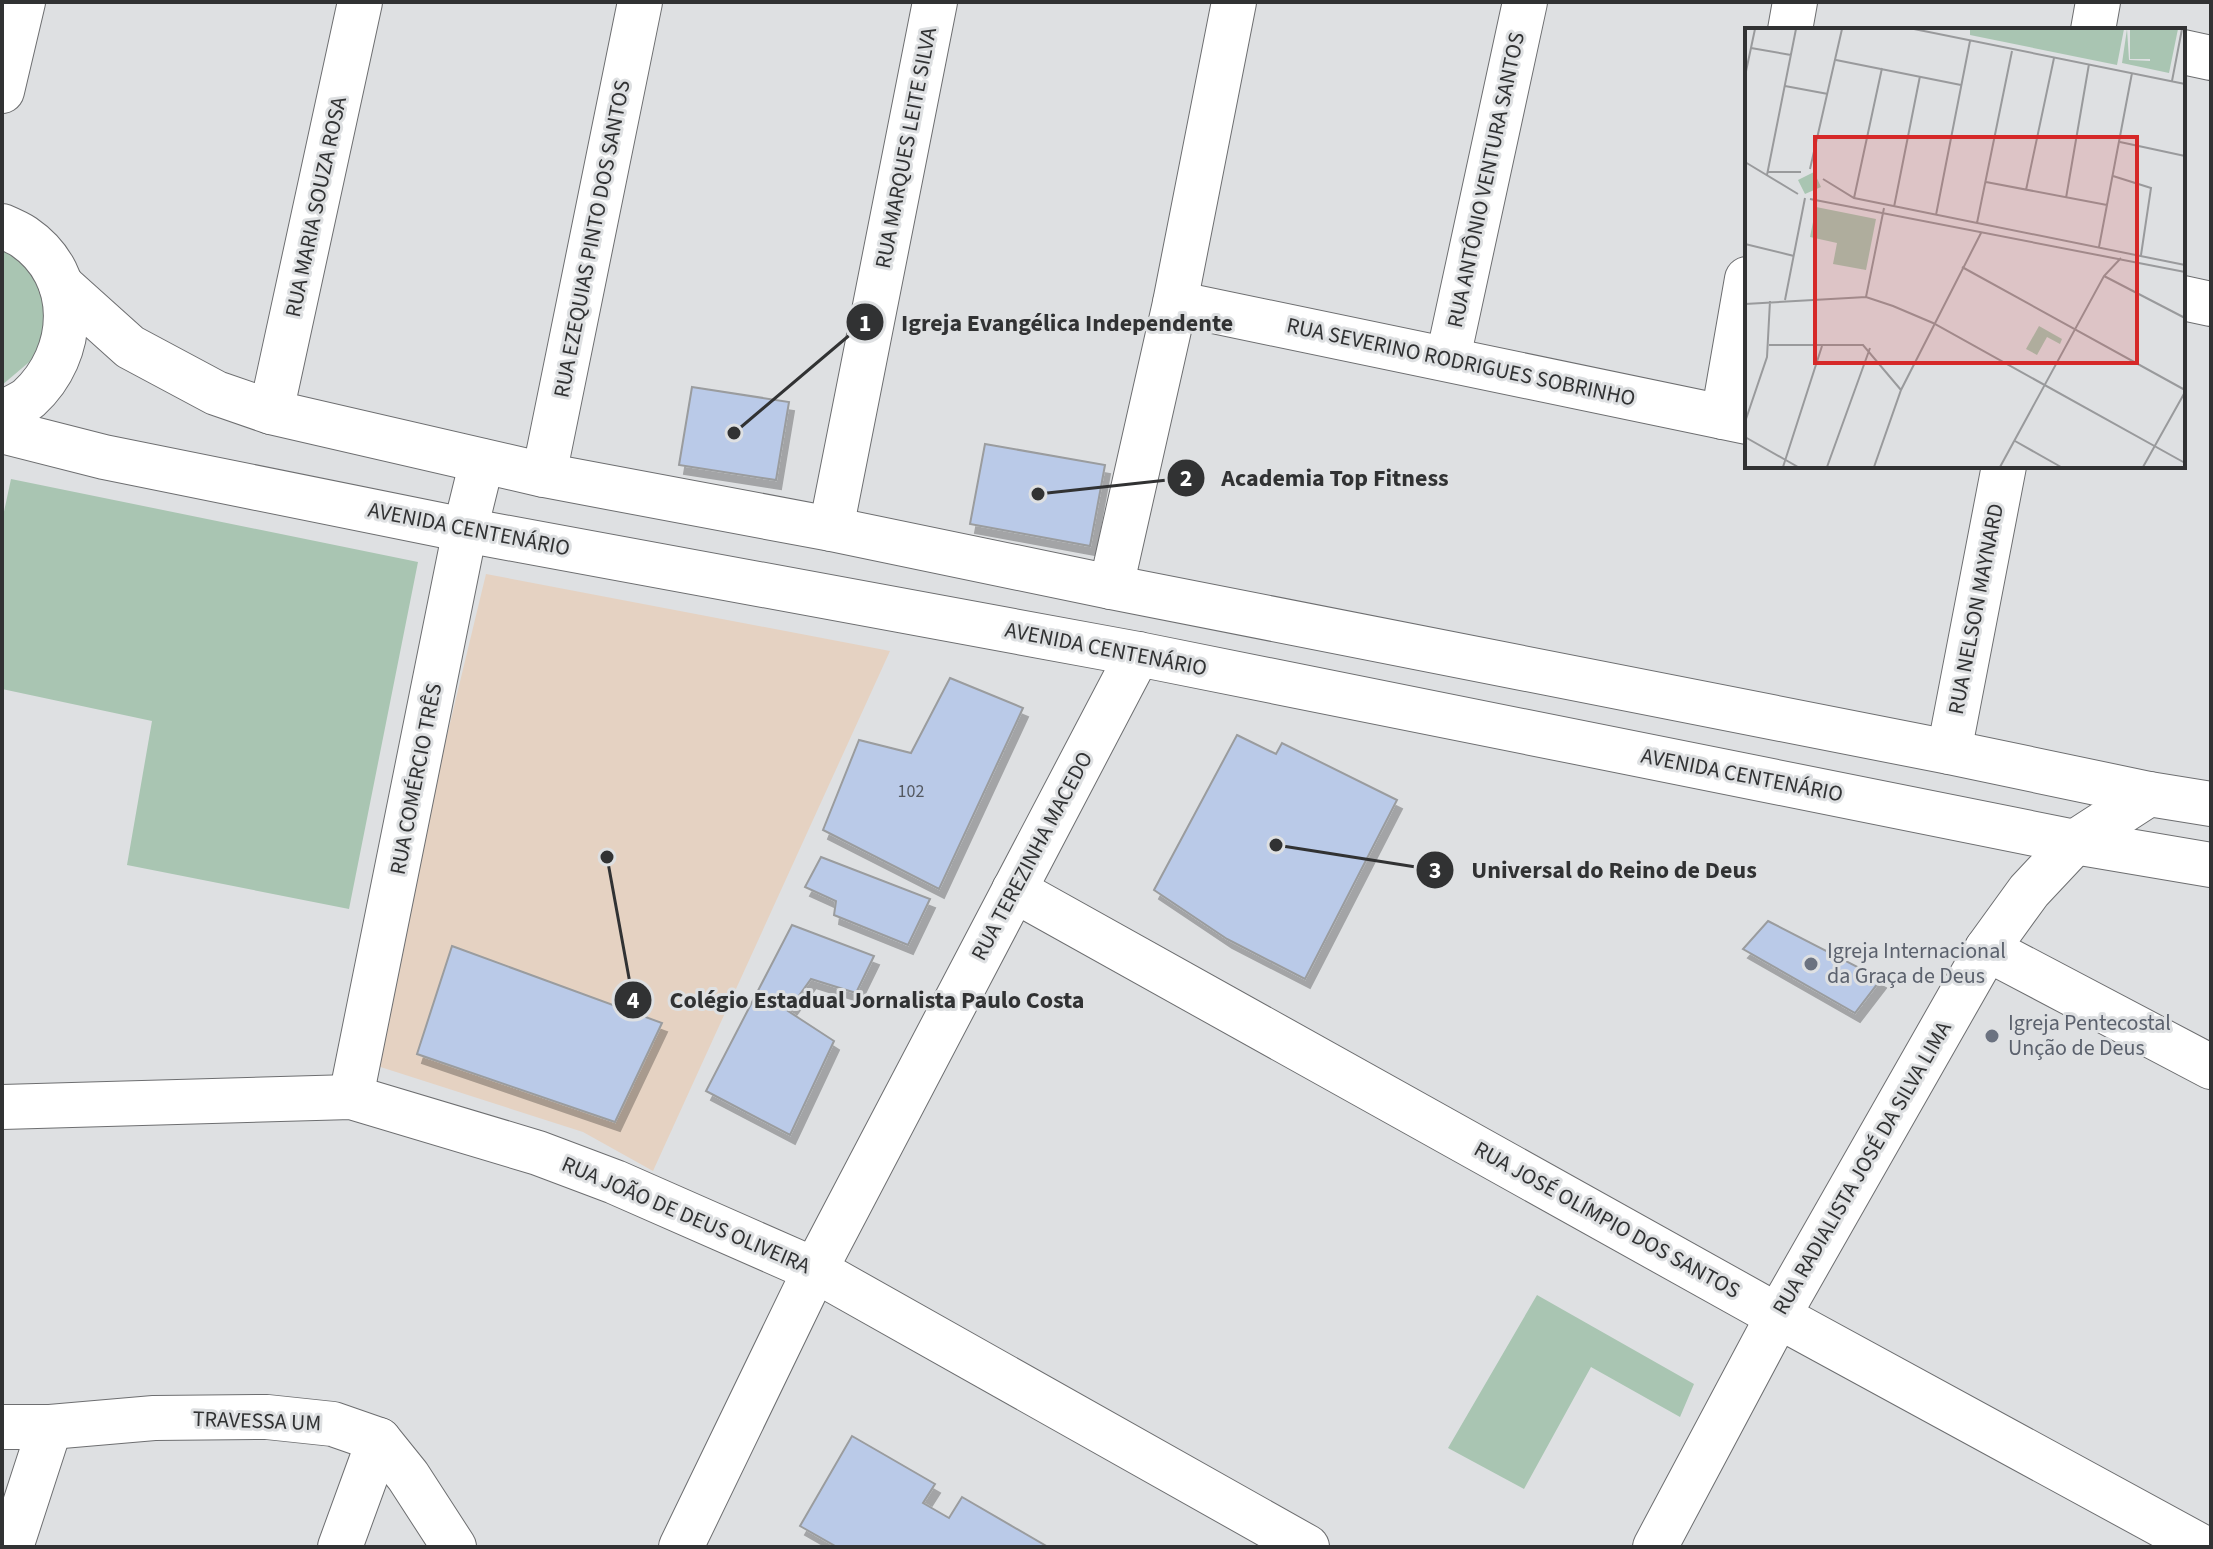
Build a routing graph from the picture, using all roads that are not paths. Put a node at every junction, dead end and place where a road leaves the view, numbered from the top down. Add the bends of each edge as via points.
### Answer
1 (23, 2) edge
2 (360, 2) edge
3 (640, 2) edge
4 (935, 2) edge
5 (1234, 2) edge
6 (1525, 2) edge
7 (1795, 2) edge
8 (2098, 2) edge
9 (1790, 28) edge
10 (2093, 28) edge
11 (2185, 52) edge
12 (2211, 58) edge
13 (2, 91) edge
14 (2, 226) edge
15 (61, 285) junction
16 (2185, 298) edge
17 (1745, 302) edge
18 (1175, 303) junction
19 (2211, 304) edge
20 (1448, 358) junction
21 (271, 412) junction
22 (2, 413) edge
23 (1735, 420) edge
24 (2, 431) edge
25 (482, 461) junction
26 (2004, 468) edge
27 (544, 475) junction
28 (465, 530) junction
29 (850, 533) junction
30 (1111, 587) junction
31 (855, 602) junction
32 (1138, 654) junction
33 (1949, 752) junction
34 (2149, 794) junction
35 (2211, 804) edge
36 (2075, 842) junction
37 (2211, 865) edge
38 (1014, 890) junction
39 (1987, 949) junction
40 (2211, 1067) edge
41 (351, 1097) junction
42 (2, 1107) edge
43 (815, 1270) junction
44 (1778, 1316) junction
45 (2, 1427) edge
46 (50, 1427) junction
47 (379, 1440) junction
48 (11, 1547) edge
49 (340, 1547) edge
50 (454, 1547) edge
51 (681, 1547) edge
52 (1307, 1547) edge
53 (1655, 1547) edge
54 (2202, 1547) edge

1 - 13 street
2 - 21 street, RUA MARIA SOUZA ROSA
3 - 27 street, RUA EZEQUIAS PINTO DOS SANTOS
4 - 29 street, RUA MARQUES LEITE SILVA
5 - 18 street
6 - 20 street, RUA ANTÔNIO VENTURA SANTOS
7 - 9 street
8 - 10 street
11 - 12 street
14 - 15 street via 25,237 45,257
15 - 21 street via 130,347 216,393
15 - 22 street via 67,316 63,348 49,377 27,400
16 - 19 street
17 - 23 street
18 - 20 street, RUA SEVERINO RODRIGUES SOBRINHO
18 - 30 street
20 - 23 street, RUA SEVERINO RODRIGUES SOBRINHO
21 - 25 street
24 - 28 street, AVENIDA CENTENÁRIO via 104,457
25 - 27 street
25 - 28 street, RUA COMÉRCIO TRÊS
26 - 33 street, RUA NELSON MAYNARD
27 - 29 street
28 - 31 street, AVENIDA CENTENÁRIO
28 - 41 street, RUA COMÉRCIO TRÊS
29 - 30 street
29 - 31 street, RUA MARQUES LEITE SILVA
30 - 33 street
31 - 32 street, AVENIDA CENTENÁRIO
32 - 36 street, AVENIDA CENTENÁRIO
32 - 38 street, RUA TEREZINHA MACEDO
33 - 34 street
34 - 35 street
34 - 36 street, RUA RADIALISTA JOSÉ DA SILVA LIMA
36 - 37 street, AVENIDA CENTENÁRIO
36 - 39 street, RUA RADIALISTA JOSÉ DA SILVA LIMA via 2029,891
38 - 43 street, RUA TEREZINHA MACEDO
38 - 44 street, RUA JOSÉ OLÍMPIO DOS SANTOS
39 - 40 street
39 - 44 street, RUA RADIALISTA JOSÉ DA SILVA LIMA
41 - 42 street, RUA JOÃO DE DEUS OLIVEIRA
41 - 43 street, RUA JOÃO DE DEUS OLIVEIRA via 538,1153
43 - 51 street, RUA TEREZINHA MACEDO
43 - 52 street, RUA JOÃO DE DEUS OLIVEIRA
44 - 53 street, RUA RADIALISTA JOSÉ DA SILVA LIMA
44 - 54 street, RUA JOSÉ OLÍMPIO DOS SANTOS
45 - 46 street, TRAVESSA UM
46 - 47 street, TRAVESSA UM via 154,1418 267,1417 333,1424
46 - 48 street
47 - 49 street
47 - 50 street

